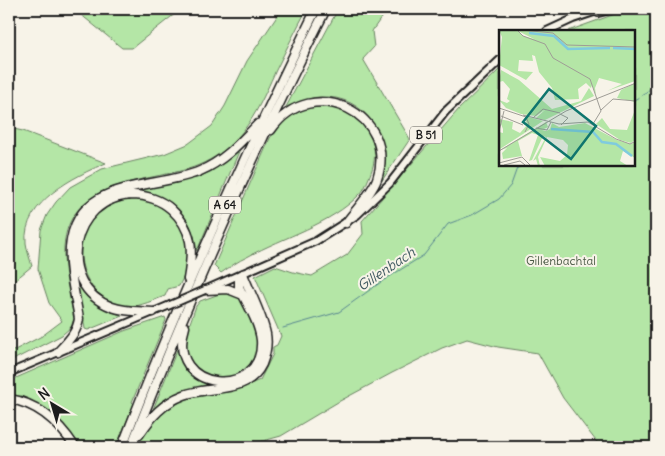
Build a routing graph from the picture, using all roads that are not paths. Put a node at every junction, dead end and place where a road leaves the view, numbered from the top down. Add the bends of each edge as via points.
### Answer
1 (316, 9) edge
2 (326, 9) edge
3 (602, 9) edge
4 (612, 9) edge
5 (573, 19) junction
6 (549, 30) edge
7 (499, 61) edge
8 (263, 119) junction
9 (260, 146) junction
10 (346, 223) junction
11 (242, 274) junction
12 (198, 285) junction
13 (205, 290) junction
14 (186, 291) junction
15 (243, 295) junction
16 (154, 312) junction
17 (58, 352) junction
18 (9, 373) edge
19 (9, 399) edge
20 (75, 447) edge
21 (122, 447) edge
22 (131, 447) edge

1 - 8 highway, A 64
2 - 9 highway, A 64
3 - 5 main road
4 - 5 main road
5 - 6 main road
7 - 10 main road, B 51 via 438,119 382,192
8 - 14 highway, A 64
8 - 17 highway via 235,149 211,166 181,177 121,189 105,195 86,210 72,234 70,249 78,325
9 - 10 highway via 281,117 303,104 343,105 364,120 377,141 379,167 372,189
9 - 12 highway, A 64
10 - 11 main road, B 51 via 301,249
11 - 13 main road, B 51
11 - 15 highway via 238,285
11 - 22 highway via 266,336 260,367 239,384 189,393 170,401 151,418
12 - 15 highway via 182,334 182,349 185,360 194,371 211,380 225,382 237,379 250,371 258,358 261,346 259,331
12 - 22 highway, A 64
13 - 15 highway via 228,289
13 - 16 main road, B 51, bridge
14 - 16 highway via 192,256 188,231 176,213 160,201 136,195 124,195 98,206 82,226 75,249 83,282 97,298 111,307
14 - 21 highway, A 64
16 - 17 main road, B 51
17 - 18 main road, B 51
19 - 20 highway via 36,408 59,425

